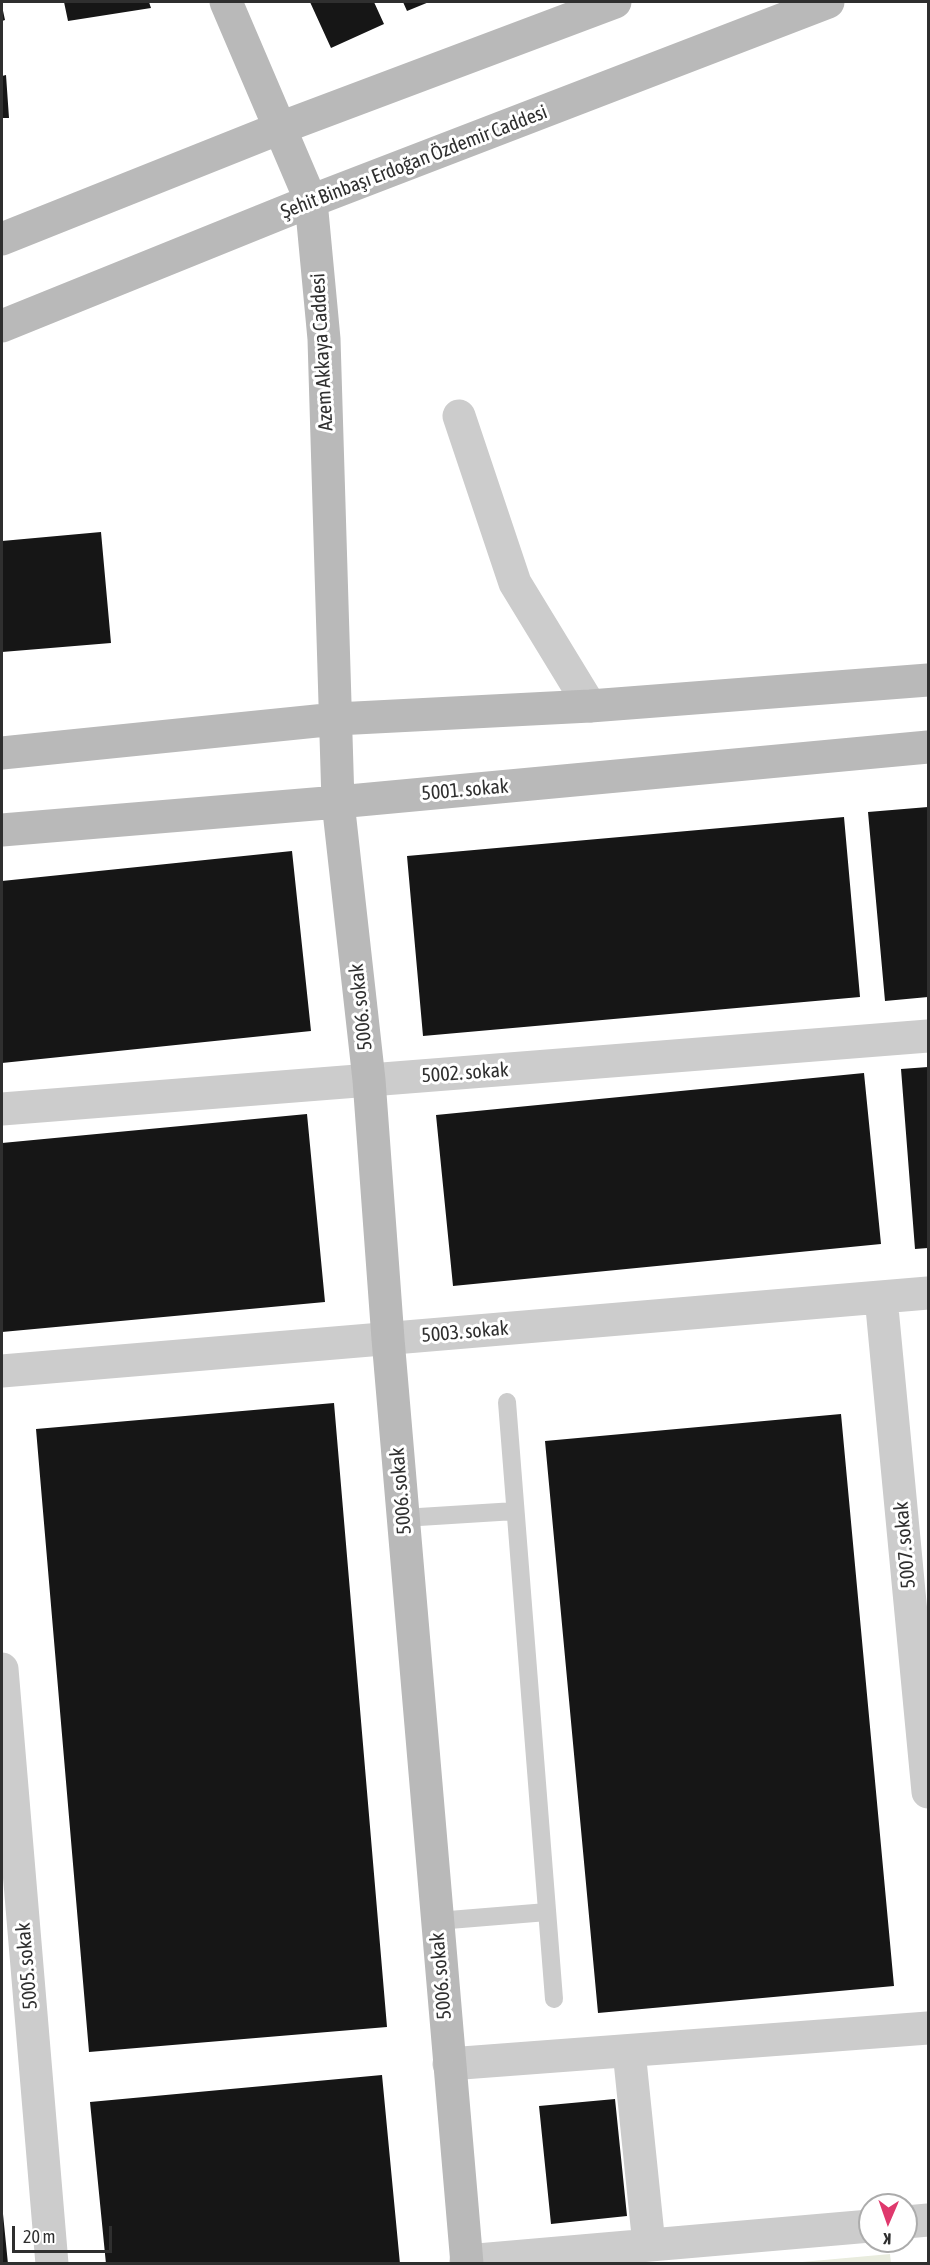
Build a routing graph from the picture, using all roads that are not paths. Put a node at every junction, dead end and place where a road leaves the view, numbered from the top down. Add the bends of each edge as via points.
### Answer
1 (226, 2) edge
2 (615, 2) edge
3 (828, 2) edge
4 (280, 128) junction
5 (311, 201) junction
6 (2, 239) edge
7 (2, 326) edge
8 (459, 416) dead end
9 (928, 680) edge
10 (590, 706) junction
11 (336, 719) junction
12 (928, 747) edge
13 (2, 753) edge
14 (338, 802) junction
15 (2, 830) edge
16 (928, 1036) edge
17 (369, 1080) junction
18 (2, 1109) edge
19 (928, 1293) edge
20 (881, 1297) junction
21 (388, 1339) junction
22 (2, 1371) edge
23 (507, 1402) dead end
24 (515, 1511) junction
25 (403, 1518) junction
26 (2, 1669) edge
27 (928, 1792) edge
28 (547, 1912) junction
29 (437, 1921) junction
30 (554, 1999) dead end
31 (928, 2028) edge
32 (629, 2051) junction
33 (449, 2064) junction
34 (858, 2227) edge
35 (649, 2245) junction
36 (466, 2262) edge
37 (52, 2264) edge

1 - 4 street, Azem Akkaya Caddesi
2 - 4 street
3 - 5 street, Şehit Binbaşı Erdoğan Özdemir Caddesi
4 - 5 street, Azem Akkaya Caddesi
4 - 6 street
5 - 7 street, Şehit Binbaşı Erdoğan Özdemir Caddesi
5 - 11 street, Azem Akkaya Caddesi via 324,339
8 - 10 street via 515,583
9 - 10 street
10 - 11 street
11 - 13 street
11 - 14 street, 5006. sokak
12 - 14 street, 5001. sokak
14 - 15 street, 5001. sokak
14 - 17 street, 5006. sokak
16 - 17 street, 5002. sokak
17 - 18 street, 5002. sokak
17 - 21 street, 5006. sokak
19 - 20 street, 5003. sokak
20 - 21 street, 5003. sokak
20 - 27 street, 5007. sokak
21 - 22 street, 5003. sokak
21 - 25 street, 5006. sokak
23 - 24 lane
24 - 25 lane
24 - 28 lane
25 - 29 street, 5006. sokak
26 - 37 street, 5005. sokak
28 - 29 lane
28 - 30 lane
29 - 33 street, 5006. sokak
31 - 32 street
32 - 33 street
32 - 35 street
33 - 36 street, 5006. sokak
34 - 35 street
35 - 36 street

